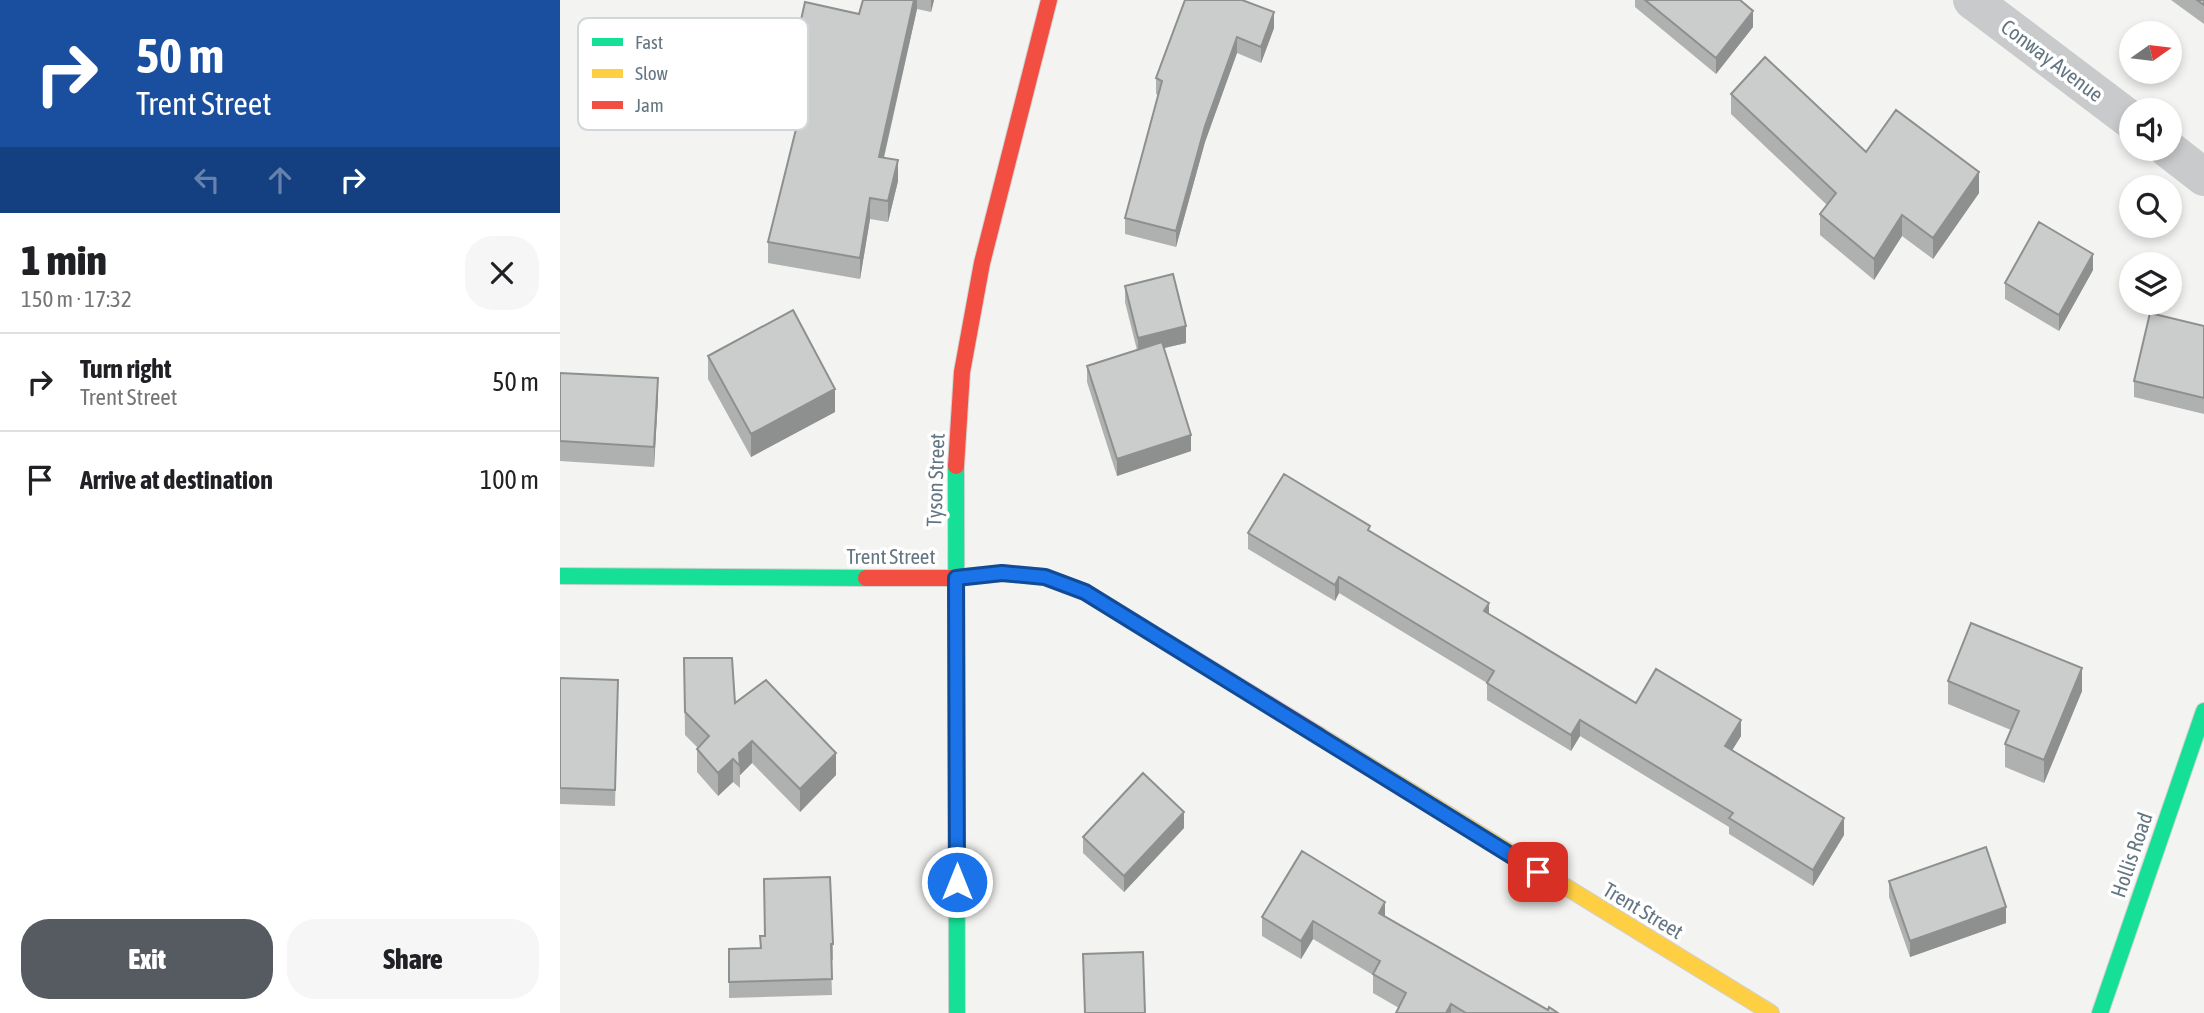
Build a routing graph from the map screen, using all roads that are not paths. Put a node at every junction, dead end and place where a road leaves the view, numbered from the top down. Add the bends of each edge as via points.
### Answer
1 (1049, 0) edge
2 (1972, 0) edge
3 (2119, 111) edge
4 (2182, 160) edge
5 (2204, 177) edge
6 (560, 576) edge
7 (956, 578) junction
8 (2204, 711) edge
9 (957, 1013) edge
10 (1771, 1013) edge
11 (2100, 1013) edge

1 - 7 street, Tyson Street via 982,263 962,372 955,482
2 - 3 street, Conway Avenue
4 - 5 street
6 - 7 street, Trent Street
7 - 9 street, Tyson Street
7 - 10 street, Trent Street via 1002,573 1045,577 1085,592
8 - 11 street, Hollis Road

